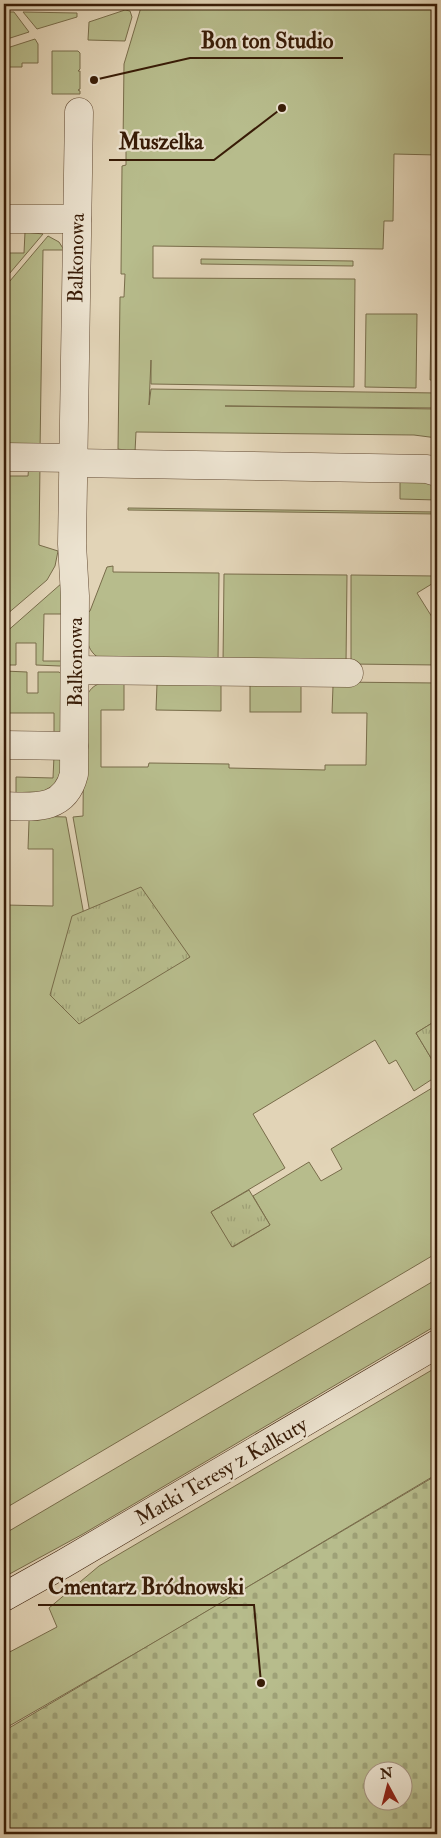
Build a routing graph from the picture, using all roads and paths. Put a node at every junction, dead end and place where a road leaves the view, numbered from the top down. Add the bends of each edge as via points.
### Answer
1 (79, 112) dead end
2 (4, 219) edge
3 (77, 219) junction
4 (4, 457) edge
5 (73, 461) junction
6 (437, 472) edge
7 (75, 670) junction
8 (348, 673) dead end
9 (4, 745) edge
10 (74, 746) junction
11 (4, 806) edge
12 (437, 1344) edge
13 (4, 1597) edge

1 - 3 street, Balkonowa
2 - 3 street
3 - 5 street, Balkonowa
4 - 5 street
5 - 6 street
5 - 7 street, Balkonowa
7 - 8 street
7 - 10 street, Balkonowa
9 - 10 street
10 - 11 street, Balkonowa via 73,778 61,797 41,806
12 - 13 street, Matki Teresy z Kalkuty

